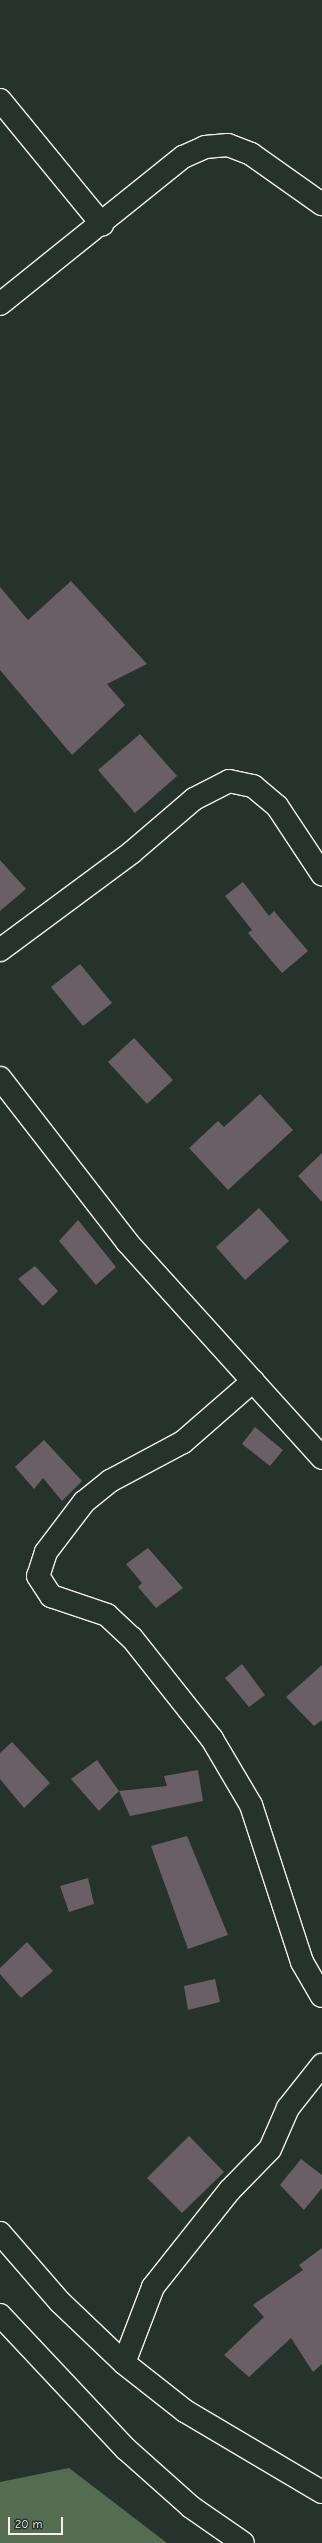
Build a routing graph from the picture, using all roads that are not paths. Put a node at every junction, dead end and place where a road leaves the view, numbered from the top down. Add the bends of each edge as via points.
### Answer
1 (0, 100) edge
2 (322, 204) edge
3 (102, 224) junction
4 (0, 304) edge
5 (322, 874) edge
6 (0, 950) edge
7 (0, 1078) edge
8 (253, 1381) junction
9 (322, 1458) edge
10 (322, 1996) edge
11 (322, 2065) edge
12 (0, 2233) edge
13 (0, 2315) edge
14 (124, 2363) junction
15 (322, 2492) edge
16 (243, 2543) edge

1 - 3 street
2 - 3 street via 251,154 228,145 205,147 183,157
3 - 4 street
5 - 6 street via 277,806 254,786 229,781 194,799 131,853
7 - 8 street via 127,1242
8 - 9 street
8 - 10 street via 182,1442 110,1481 84,1502 46,1552 38,1576 52,1596 107,1615 132,1638 212,1739 251,1806 302,1962
11 - 14 street via 288,2108 270,2149 230,2190 153,2287
12 - 14 street via 60,2302
13 - 16 street via 126,2449 191,2507
14 - 15 street via 184,2411

